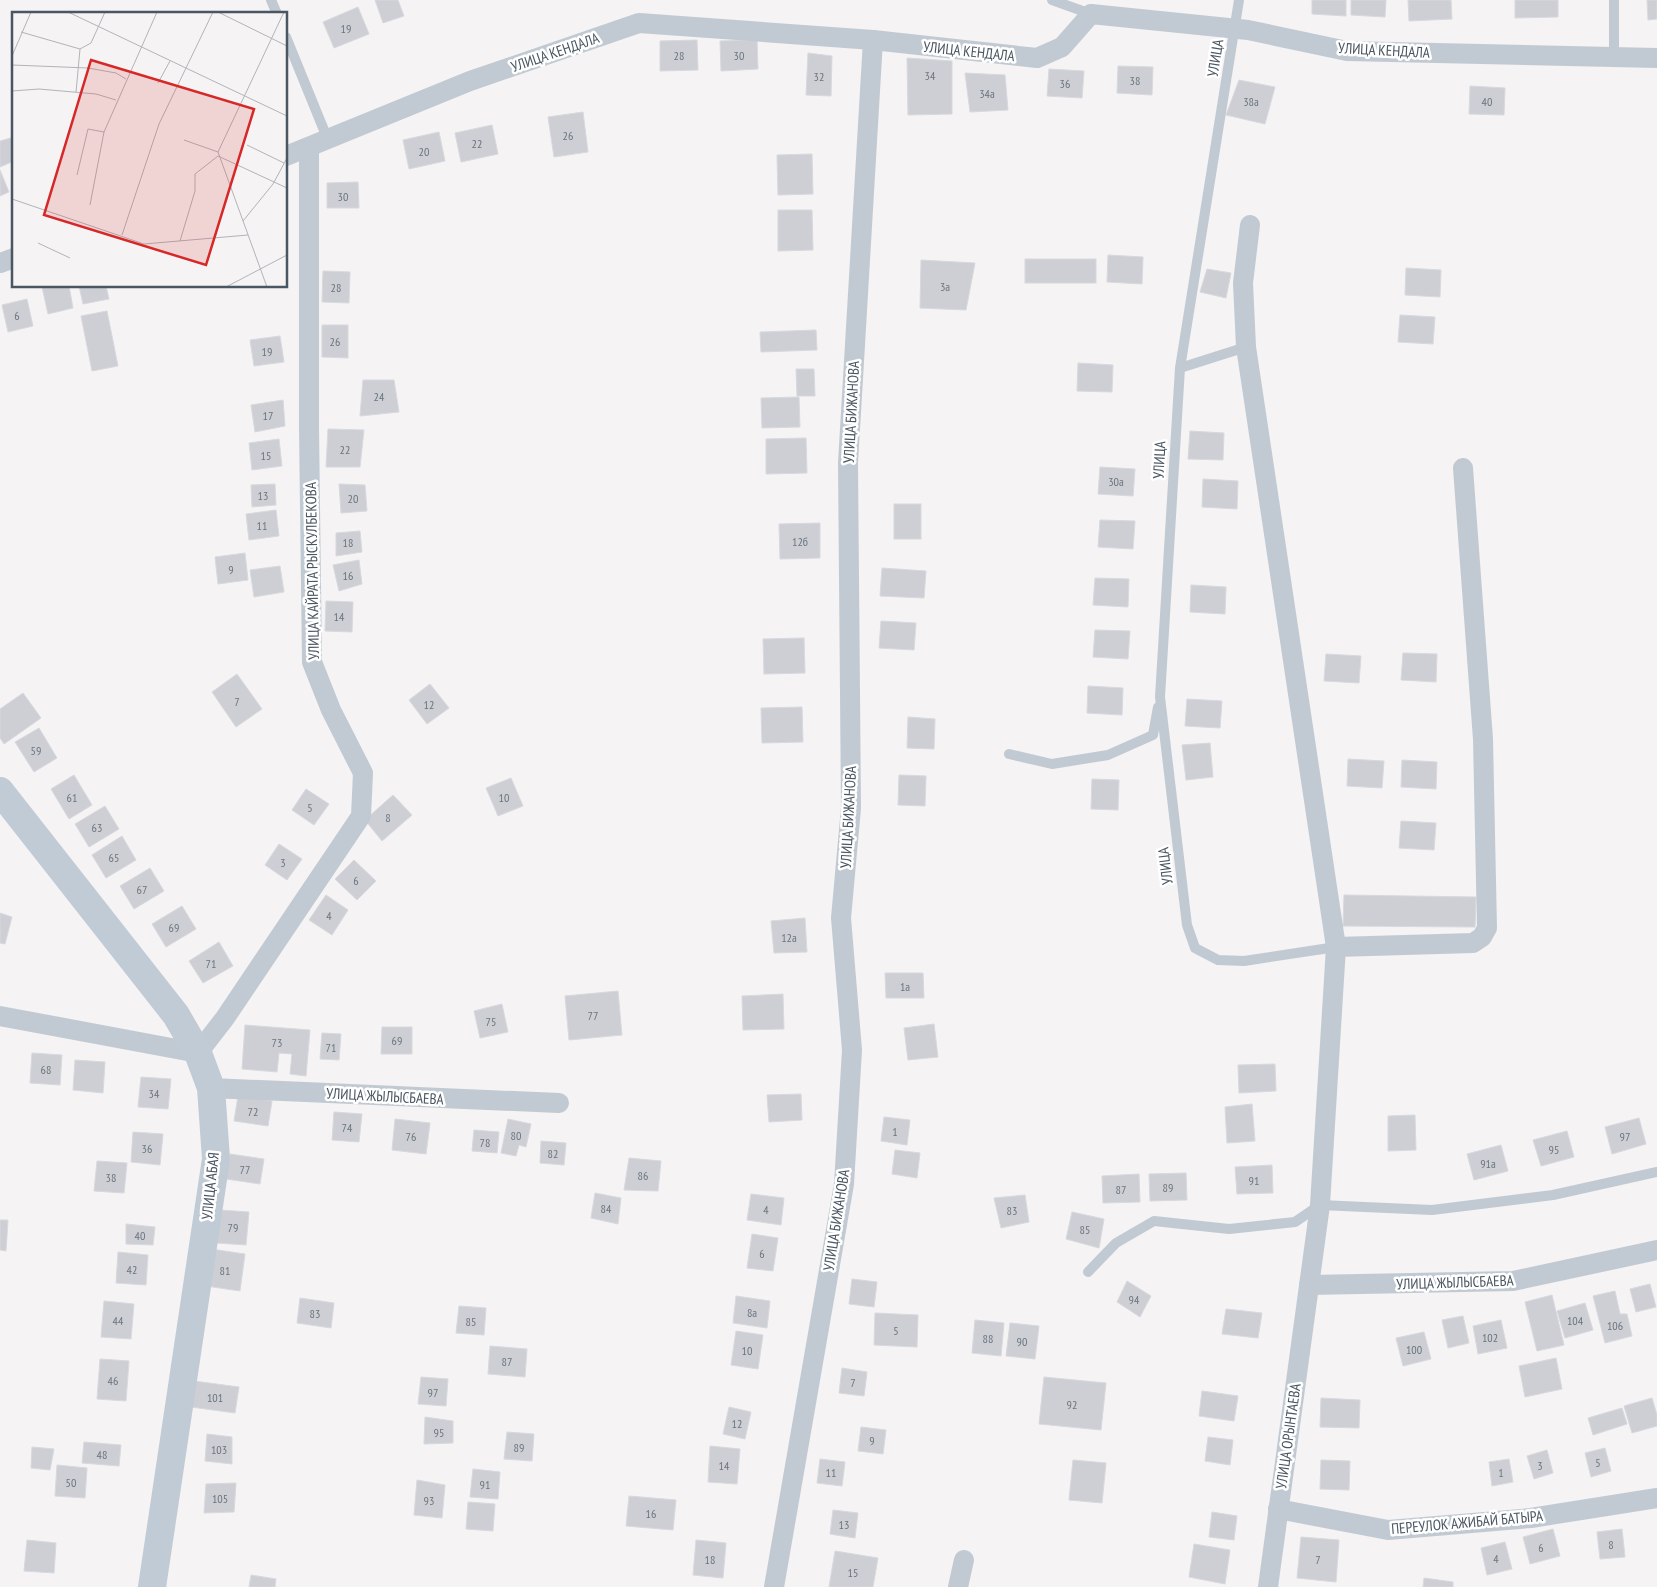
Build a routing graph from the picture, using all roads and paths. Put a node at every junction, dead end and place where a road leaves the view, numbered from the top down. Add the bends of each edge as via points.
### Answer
1 (271, 0) edge
2 (1052, 0) edge
3 (1239, 0) edge
4 (1614, 0) edge
5 (276, 12) edge
6 (1091, 14) junction
7 (1235, 29) junction
8 (873, 40) junction
9 (288, 42) edge
10 (1614, 57) junction
11 (1657, 58) edge
12 (328, 140) junction
13 (309, 148) junction
14 (288, 155) edge
15 (1250, 225) dead end
16 (12, 259) edge
17 (0, 263) edge
18 (1246, 347) junction
19 (1180, 368) junction
20 (1463, 468) dead end
21 (1160, 697) junction
22 (1009, 754) dead end
23 (0, 791) edge
24 (1336, 947) junction
25 (0, 1016) edge
26 (198, 1053) junction
27 (211, 1088) junction
28 (560, 1104) dead end
29 (1657, 1172) edge
30 (1320, 1204) junction
31 (1657, 1250) edge
32 (1088, 1272) dead end
33 (1309, 1285) junction
34 (1657, 1498) edge
35 (1278, 1509) junction
36 (964, 1560) dead end
37 (152, 1587) edge
38 (774, 1587) edge
39 (958, 1587) edge
40 (1268, 1587) edge

1 - 5 lane
2 - 6 lane
3 - 7 lane, УЛИЦА
4 - 10 lane
6 - 7 street, УЛИЦА КЕНДАЛА
6 - 8 street, УЛИЦА КЕНДАЛА via 1062,48 1036,58
7 - 10 street, УЛИЦА КЕНДАЛА via 1347,51
7 - 19 lane, УЛИЦА
8 - 12 street, УЛИЦА КЕНДАЛА via 639,23 470,81
8 - 38 street, УЛИЦА БИЖАНОВА via 848,463 851,808 841,918 852,1050 844,1184
9 - 12 lane
10 - 11 street, УЛИЦА КЕНДАЛА
12 - 13 street, УЛИЦА КЕНДАЛА
13 - 14 street, УЛИЦА КЕНДАЛА
13 - 26 street, УЛИЦА КАЙРАТА РЫСКУЛБЕКОВА via 308,428 312,662 331,710 363,773 360,816 225,1018
15 - 18 street, УЛИЦА ОРЫНТАЕВА via 1243,283
16 - 17 street
18 - 19 lane
18 - 24 street, УЛИЦА ОРЫНТАЕВА
19 - 21 lane, УЛИЦА
20 - 24 street via 1483,739 1488,928 1473,943
21 - 22 lane via 1153,735 1108,755 1052,764
21 - 24 lane, УЛИЦА via 1187,925 1195,948 1218,960 1244,960
23 - 26 street, УЛИЦА АБАЯ via 176,1015
24 - 30 street, УЛИЦА ОРЫНТАЕВА
25 - 26 street
26 - 27 street, УЛИЦА АБАЯ
27 - 28 street, УЛИЦА ЖЫЛЫСБАЕВА
27 - 37 street, УЛИЦА АБАЯ via 216,1159
29 - 30 lane via 1552,1195 1432,1210
30 - 32 lane via 1295,1222 1229,1229 1154,1221 1116,1243
30 - 33 street, УЛИЦА ОРЫНТАЕВА
31 - 33 street, УЛИЦА ЖЫЛЫСБАЕВА via 1513,1281
33 - 35 street, УЛИЦА ОРЫНТАЕВА
34 - 35 street, ПЕРЕУЛОК АЖИБАЙ БАТЫРА via 1530,1518 1388,1530
35 - 40 street, УЛИЦА ОРЫНТАЕВА
36 - 39 street

